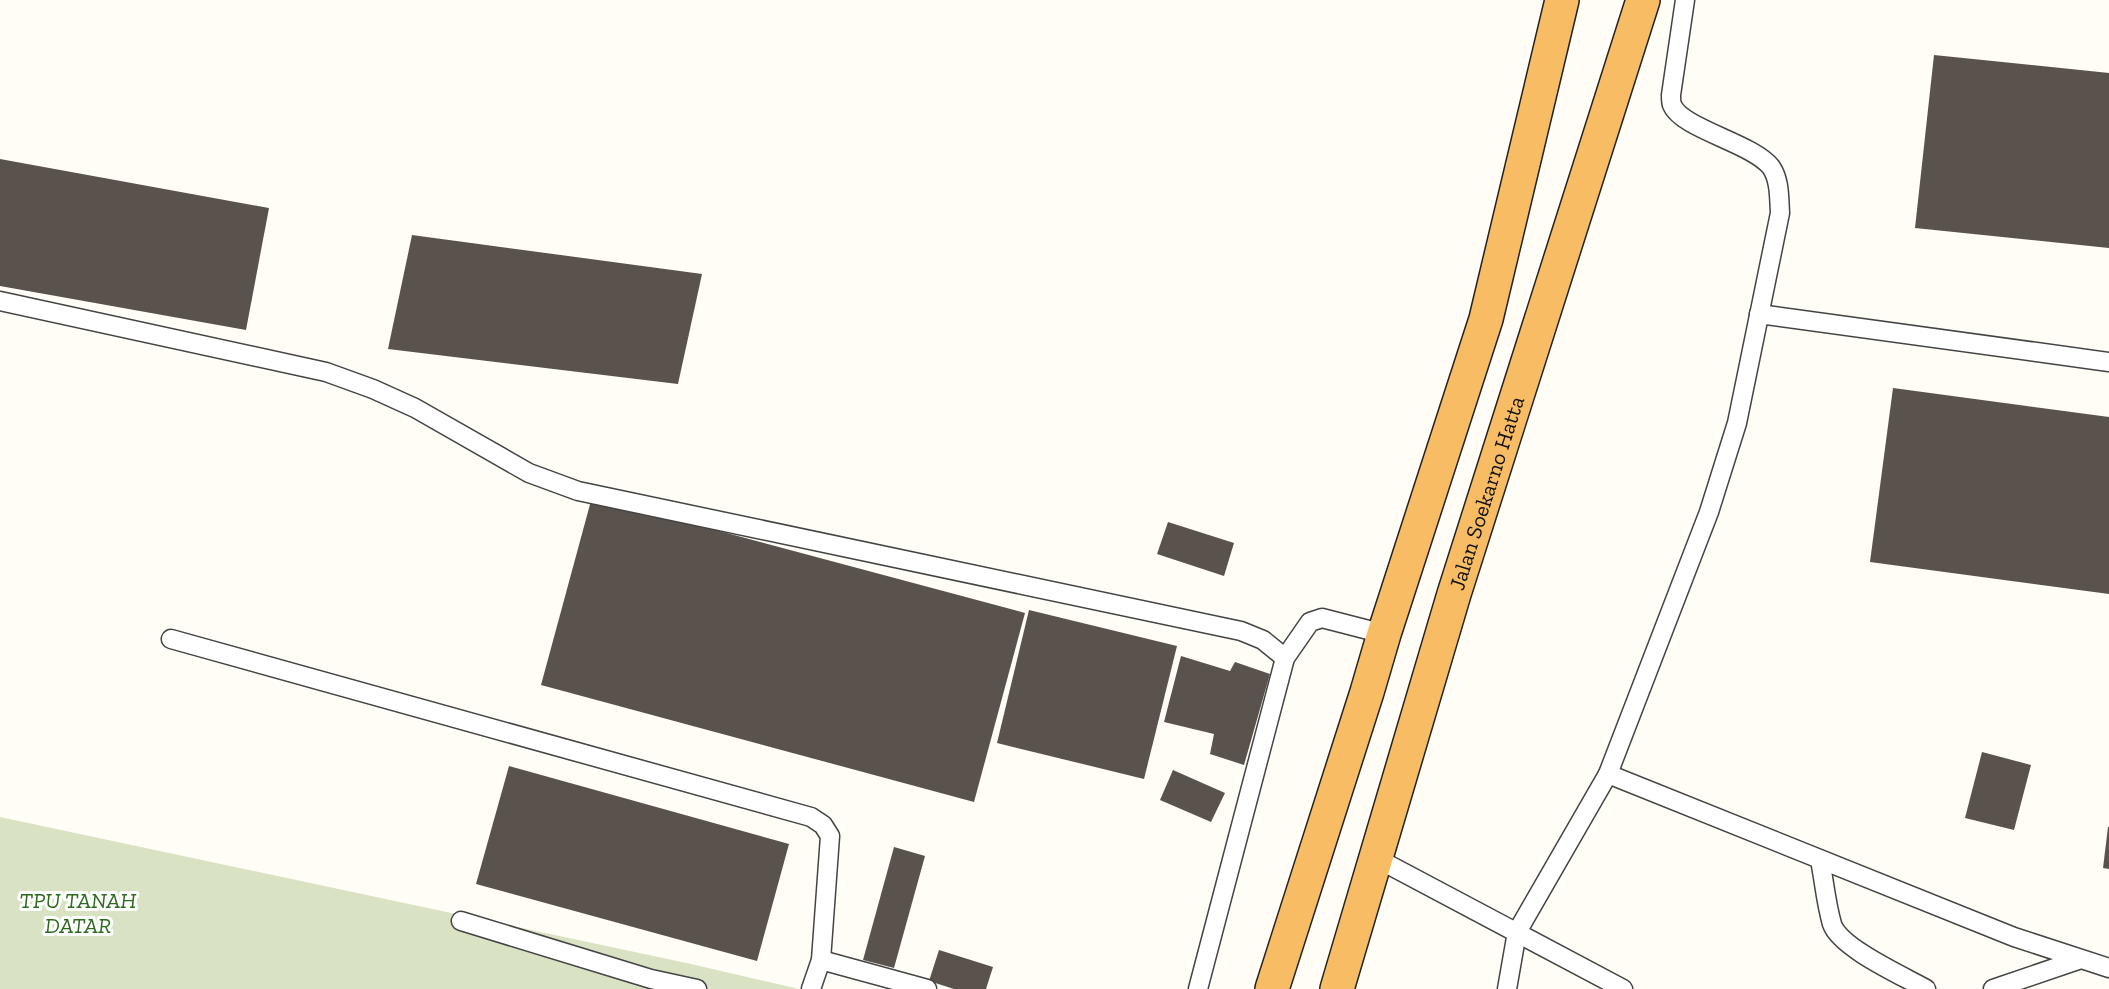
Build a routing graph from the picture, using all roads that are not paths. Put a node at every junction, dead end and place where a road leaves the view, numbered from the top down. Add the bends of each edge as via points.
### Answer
1 (1562, 0) edge
2 (1643, 0) edge
3 (1685, 0) edge
4 (0, 301) edge
5 (1759, 314) junction
6 (2109, 362) edge
7 (1384, 634) junction
8 (171, 639) dead end
9 (1285, 658) junction
10 (1608, 774) junction
11 (1376, 858) junction
12 (1820, 860) junction
13 (461, 921) dead end
14 (1517, 932) junction
15 (821, 960) junction
16 (2078, 960) junction
17 (2109, 968) edge
18 (697, 989) edge
19 (811, 989) edge
20 (927, 989) edge
21 (1198, 989) edge
22 (1272, 989) edge
23 (1337, 989) edge
24 (1507, 989) edge
25 (1623, 989) edge
26 (1926, 989) edge
27 (1994, 989) edge

1 - 7 highway via 1486,318
2 - 11 highway, Jalan Soekarno Hatta via 1454,594
3 - 5 lane via 1672,106 1689,120 1759,156 1772,169 1779,186 1780,213
4 - 9 lane via 326,372 415,408 529,473 578,491 1240,631 1263,640
5 - 6 lane
5 - 10 lane via 1737,423 1709,512
7 - 9 lane via 1322,618 1310,622
7 - 22 highway
8 - 15 lane via 810,817 823,825 830,836
9 - 21 lane
10 - 12 lane
10 - 14 lane
11 - 14 lane
11 - 23 highway, Jalan Soekarno Hatta
12 - 16 lane
12 - 26 lane via 1832,925 1838,935
13 - 18 lane via 651,979
14 - 24 lane
14 - 25 lane
15 - 19 lane
15 - 20 lane
16 - 17 lane
16 - 27 lane

